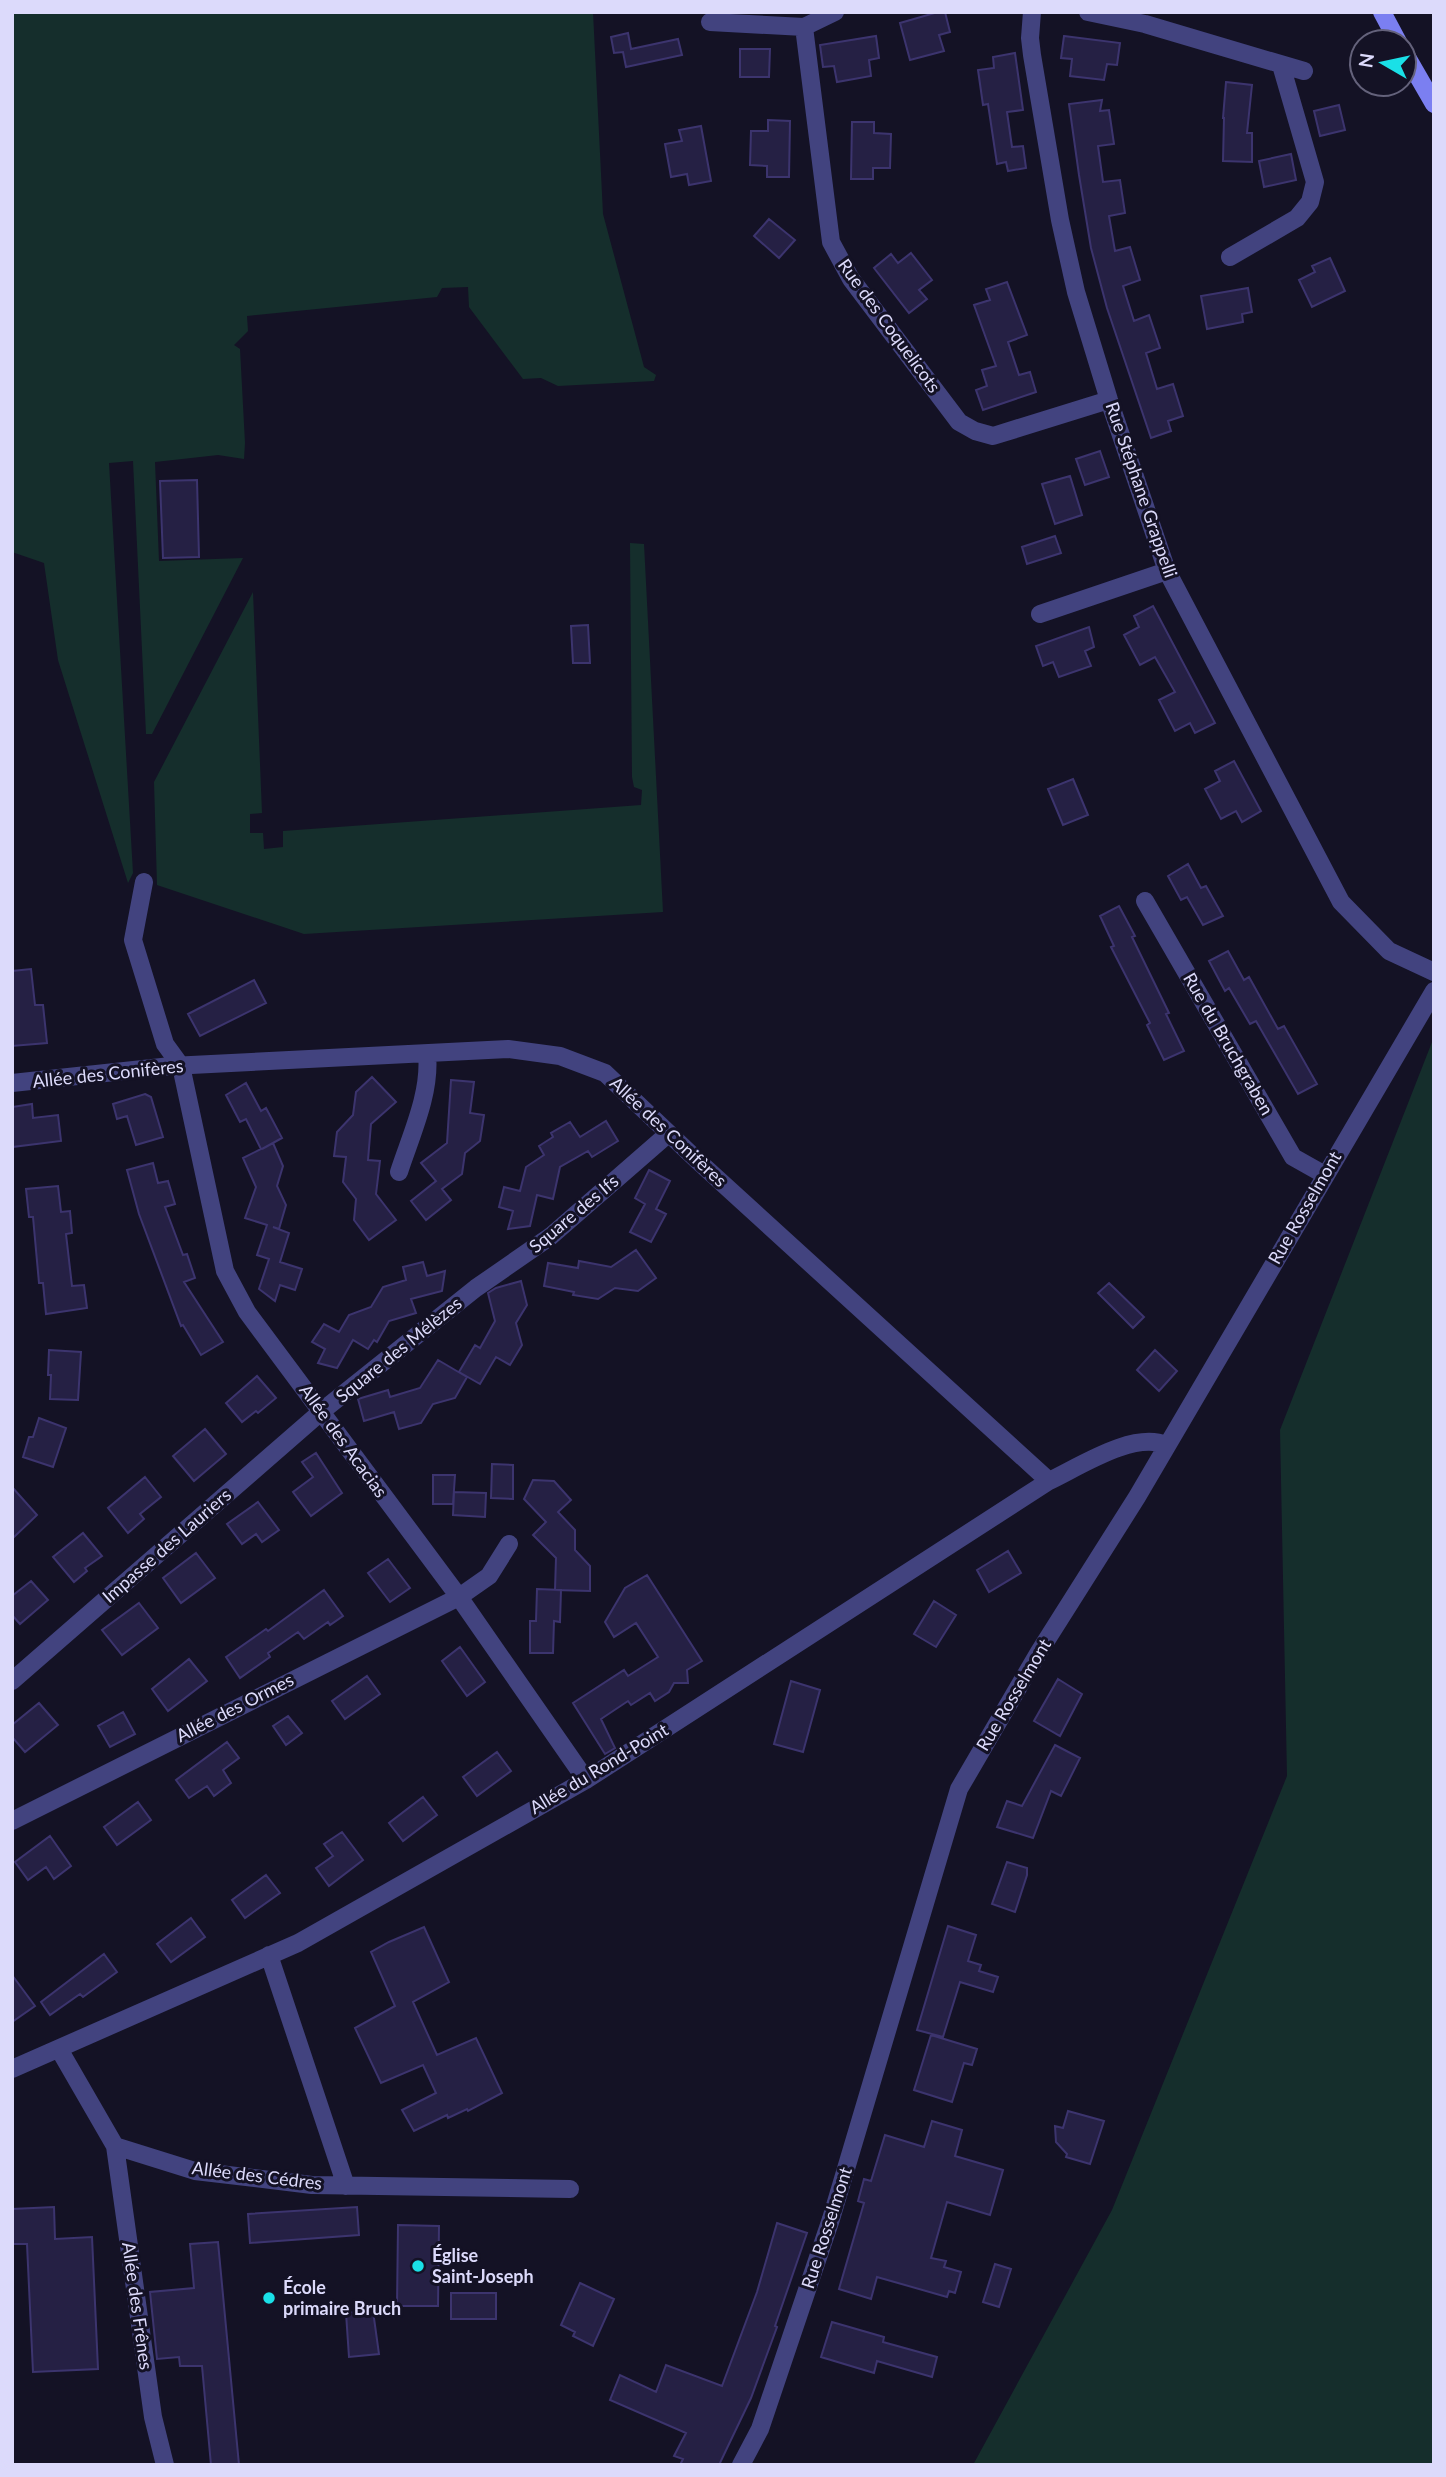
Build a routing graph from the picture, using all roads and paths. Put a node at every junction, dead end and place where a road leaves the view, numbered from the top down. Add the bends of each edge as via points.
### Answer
1 (835, 12) edge
2 (1032, 12) edge
3 (1088, 12) edge
4 (1382, 12) edge
5 (710, 22) dead end
6 (804, 27) junction
7 (1391, 28) edge
8 (1282, 65) junction
9 (1304, 71) dead end
10 (1418, 76) edge
11 (1434, 104) edge
12 (1230, 257) dead end
13 (1109, 400) junction
14 (1167, 571) junction
15 (1040, 614) dead end
16 (144, 882) dead end
17 (1145, 901) dead end
18 (1434, 972) edge
19 (1434, 991) edge
20 (427, 1054) junction
21 (181, 1066) junction
22 (12, 1083) edge
23 (668, 1134) junction
24 (399, 1172) dead end
25 (1325, 1175) junction
26 (476, 1288) joint
27 (322, 1411) junction
28 (1166, 1445) junction
29 (1049, 1481) junction
30 (509, 1544) dead end
31 (459, 1597) junction
32 (12, 1681) edge
33 (586, 1780) junction
34 (12, 1821) edge
35 (270, 1955) junction
36 (59, 2049) junction
37 (12, 2069) edge
38 (116, 2146) junction
39 (346, 2186) junction
40 (570, 2189) dead end
41 (165, 2465) edge
42 (741, 2465) edge

1 - 6 street
2 - 13 street, Rue Stéphane Grappelli via 1032,55 1060,220
3 - 8 street
4 - 7 main road
5 - 6 street
6 - 13 street, Rue des Coquelicots via 831,242 851,279 959,422 993,436
8 - 9 street
8 - 12 street via 1315,182 1310,202 1297,218
10 - 11 main road
13 - 14 street, Rue Stéphane Grappelli
14 - 15 street
14 - 18 street, Rue Stéphane Grappelli via 1342,902 1389,951
16 - 21 street, Allée des Acacias via 133,940 165,1044
17 - 25 street, Rue du Bruchgraben via 1293,1157
19 - 25 street, Rue Rosselmont
20 - 21 street, Allée des Conifères
20 - 23 street, Allée des Conifères via 509,1049 560,1056 605,1073
20 - 24 street via 418,1113
21 - 22 street, Allée des Conifères
21 - 27 street, Allée des Acacias via 225,1271 247,1312
23 - 26 street, Square des Ifs via 551,1236
23 - 29 street, Allée des Conifères
25 - 28 street, Rue Rosselmont
26 - 27 street, Square des Mélèzes
27 - 31 street, Allée des Acacias
27 - 32 street, Impasse des Lauriers
28 - 29 street, Allée du Rond-Point via 1157,1441 1116,1448
28 - 42 street, Rue Rosselmont via 959,1789 831,2219 760,2428
29 - 33 street, Allée du Rond-Point
30 - 31 street, Allée des Ormes via 489,1576
31 - 33 street, Allée des Acacias
31 - 34 street, Allée des Ormes
33 - 35 street, Allée du Rond-Point
35 - 36 street, Allée du Rond-Point
35 - 39 street, Allée des Cédres
36 - 37 street, Allée du Rond-Point
36 - 38 street
38 - 39 street, Allée des Cédres via 195,2171
38 - 41 street, Allée des Frênes via 153,2417
39 - 40 street, Allée des Cédres

